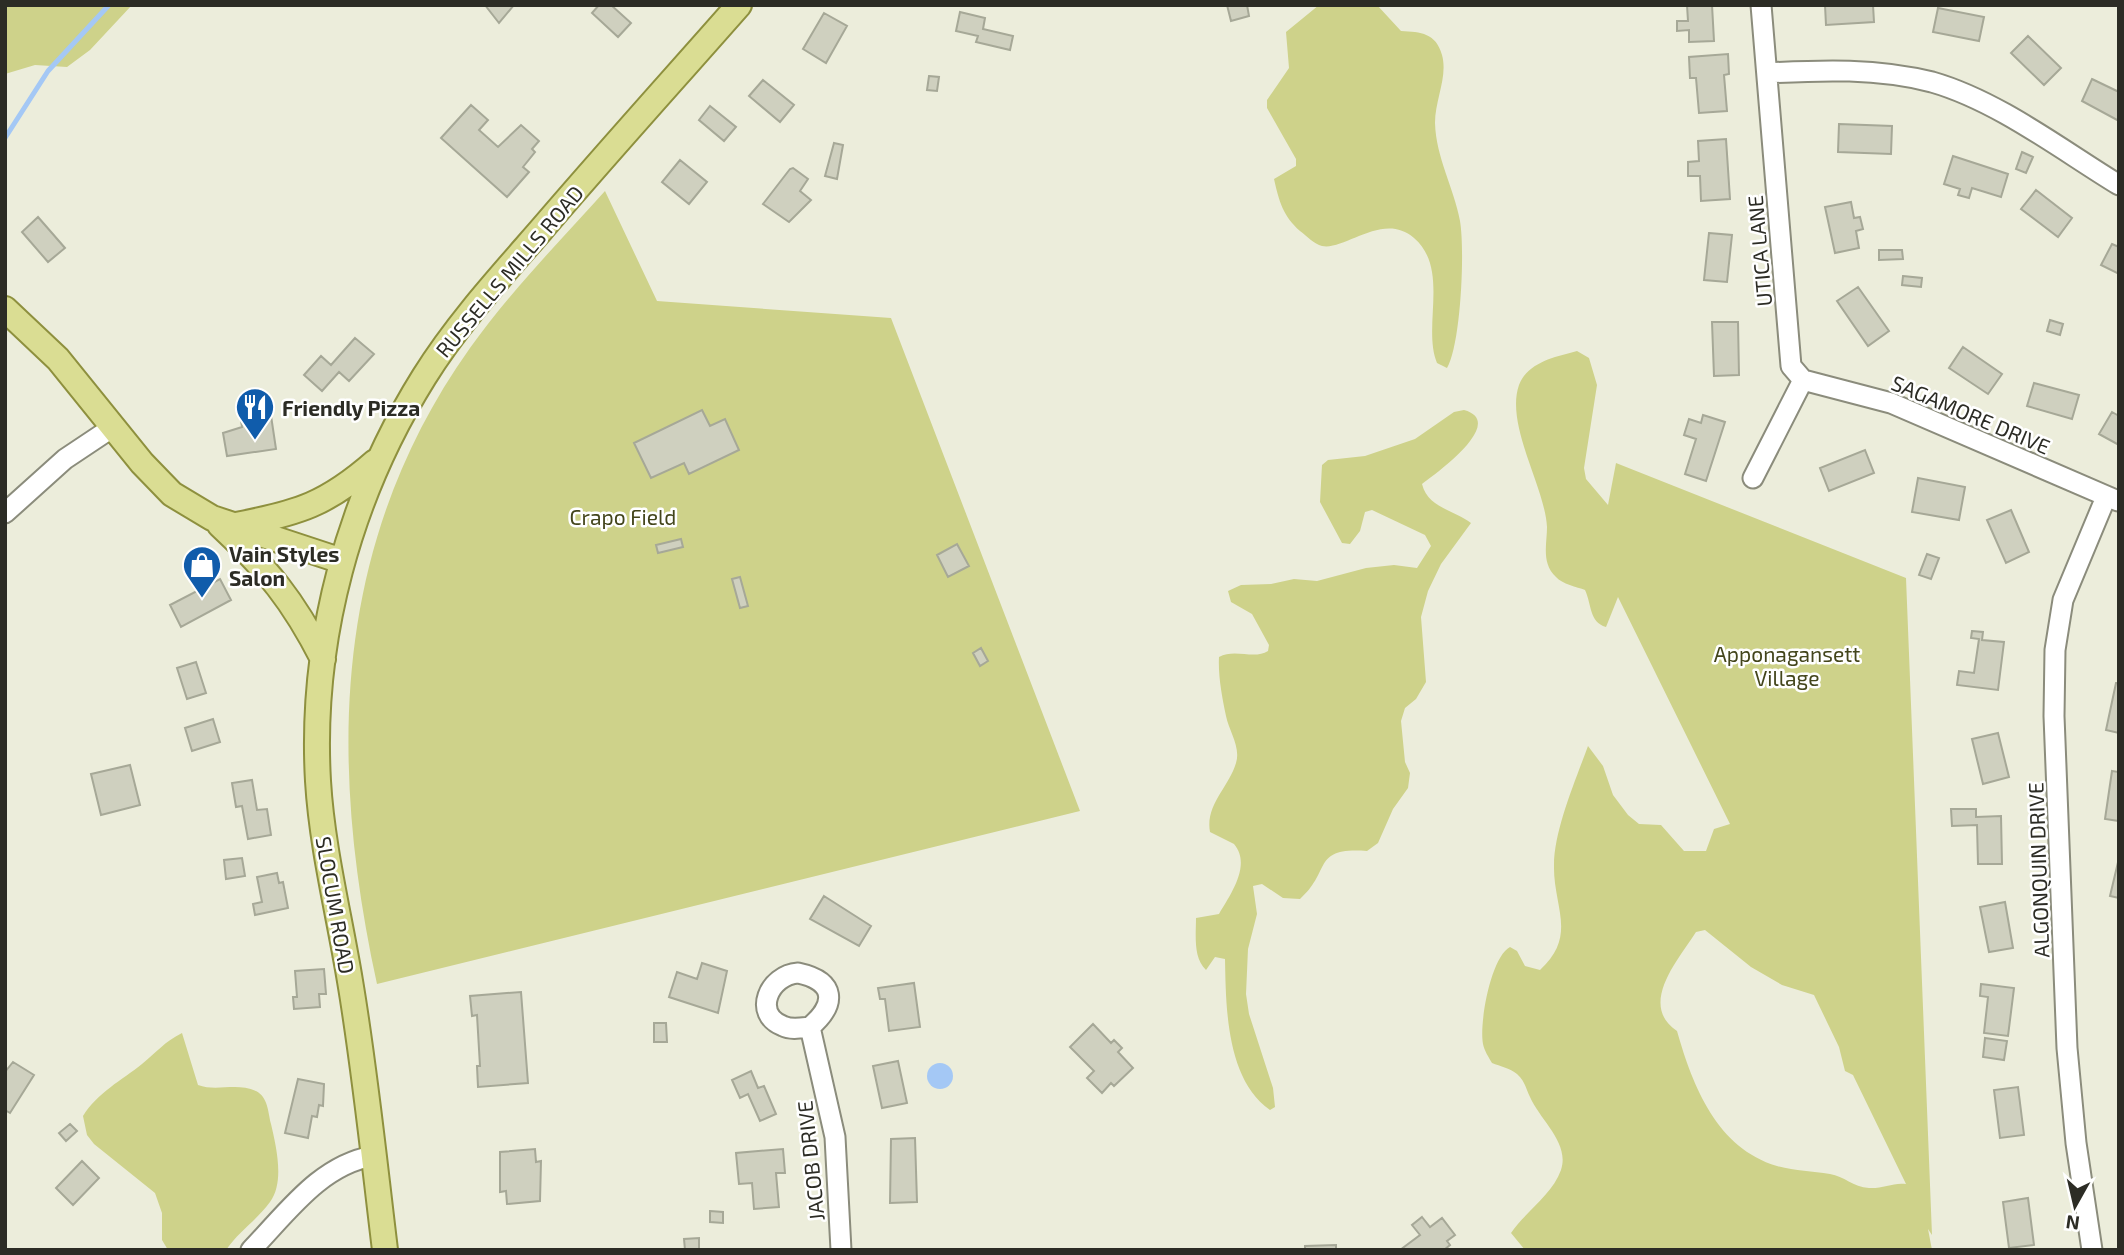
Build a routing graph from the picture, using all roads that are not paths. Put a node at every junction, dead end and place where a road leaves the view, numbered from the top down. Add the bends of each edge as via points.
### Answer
1 (738, 5) edge
2 (1761, 5) edge
3 (1767, 73) junction
4 (2119, 185) edge
5 (5, 309) edge
6 (1803, 380) junction
7 (113, 427) junction
8 (379, 459) junction
9 (1753, 478) dead end
10 (2113, 499) edge
11 (5, 513) edge
12 (223, 522) junction
13 (342, 561) junction
14 (323, 659) junction
15 (810, 1027) dead end
16 (373, 1156) junction
17 (251, 1250) edge
18 (385, 1250) edge
19 (841, 1250) edge
20 (2092, 1250) edge

1 - 8 main road, RUSSELLS MILLS ROAD via 465,319 425,375
2 - 3 street, UTICA LANE
3 - 4 street via 1836,69 1933,83 1993,108
3 - 6 street, UTICA LANE via 1791,366
5 - 7 main road via 58,359
6 - 9 street
6 - 10 street, SAGAMORE DRIVE via 1891,403
7 - 11 street via 65,459
7 - 12 main road via 172,494
8 - 12 main road via 348,486 316,505
8 - 13 main road, RUSSELLS MILLS ROAD
10 - 20 street, ALGONQUIN DRIVE via 2063,600 2055,650 2067,1048
12 - 13 main road
12 - 14 main road via 277,582
13 - 14 main road, SLOCUM ROAD
14 - 16 main road, SLOCUM ROAD via 320,812 359,1039
15 - 19 street, JACOB DRIVE via 835,1137
16 - 17 street via 332,1169
16 - 18 main road, SLOCUM ROAD

